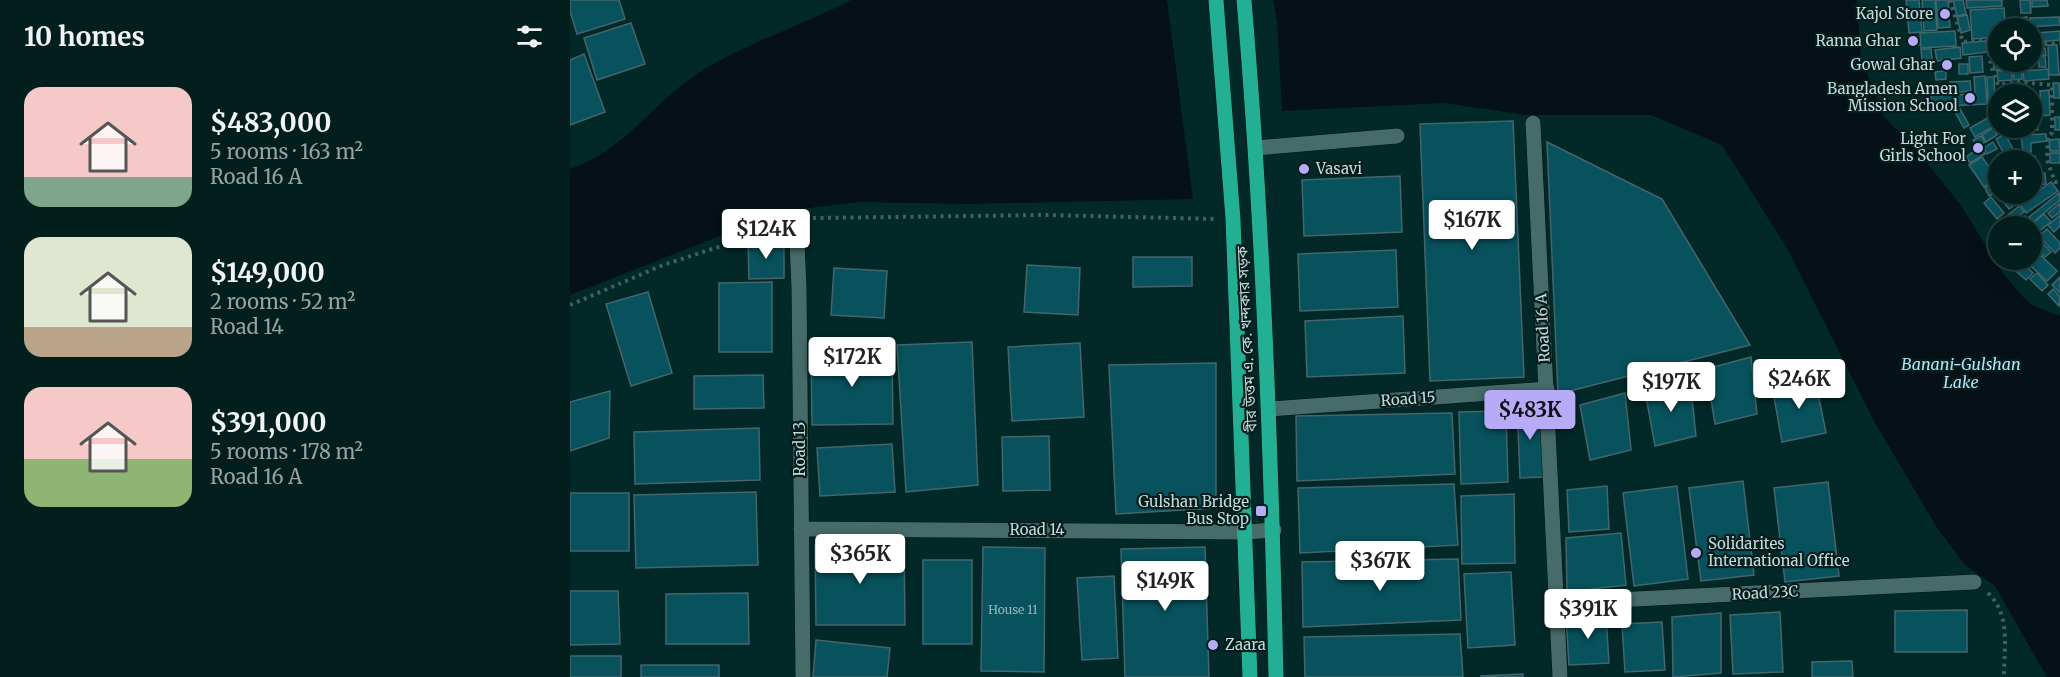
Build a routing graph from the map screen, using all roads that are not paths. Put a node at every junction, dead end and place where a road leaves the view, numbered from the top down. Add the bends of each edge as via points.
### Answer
1 (1216, 0) edge
2 (1244, 0) edge
3 (1533, 123) dead end
4 (1397, 136) dead end
5 (1256, 148) junction
6 (796, 221) road end
7 (1547, 389) junction
8 (1269, 409) junction
9 (801, 530) junction
10 (1274, 530) junction
11 (1246, 532) junction
12 (1974, 582) road end
13 (1556, 603) junction
14 (803, 677) edge
15 (1250, 677) edge
16 (1276, 677) edge
17 (1560, 677) edge

1 - 11 main road, বীর উত্তম এ. কে. খন্দকার সড়ক via 1233,219
2 - 5 main road, বীর উত্তম এ. কে. খন্দকার সড়ক
3 - 7 street, Road 16 A
4 - 5 street
5 - 8 main road, বীর উত্তম এ. কে. খন্দকার সড়ক
6 - 9 street, Road 13
7 - 8 street, Road 15
7 - 13 street, Road 16 A
8 - 10 main road, বীর উত্তম এ. কে. খন্দকার সড়ক
9 - 11 street, Road 14
9 - 14 street, Road 13
10 - 11 street, Road 14
10 - 16 main road, বীর উত্তম এ. কে. খন্দকার সড়ক
11 - 15 main road, বীর উত্তম এ. কে. খন্দকার সড়ক
12 - 13 street, Road 23C
13 - 17 street, Road 16 A

